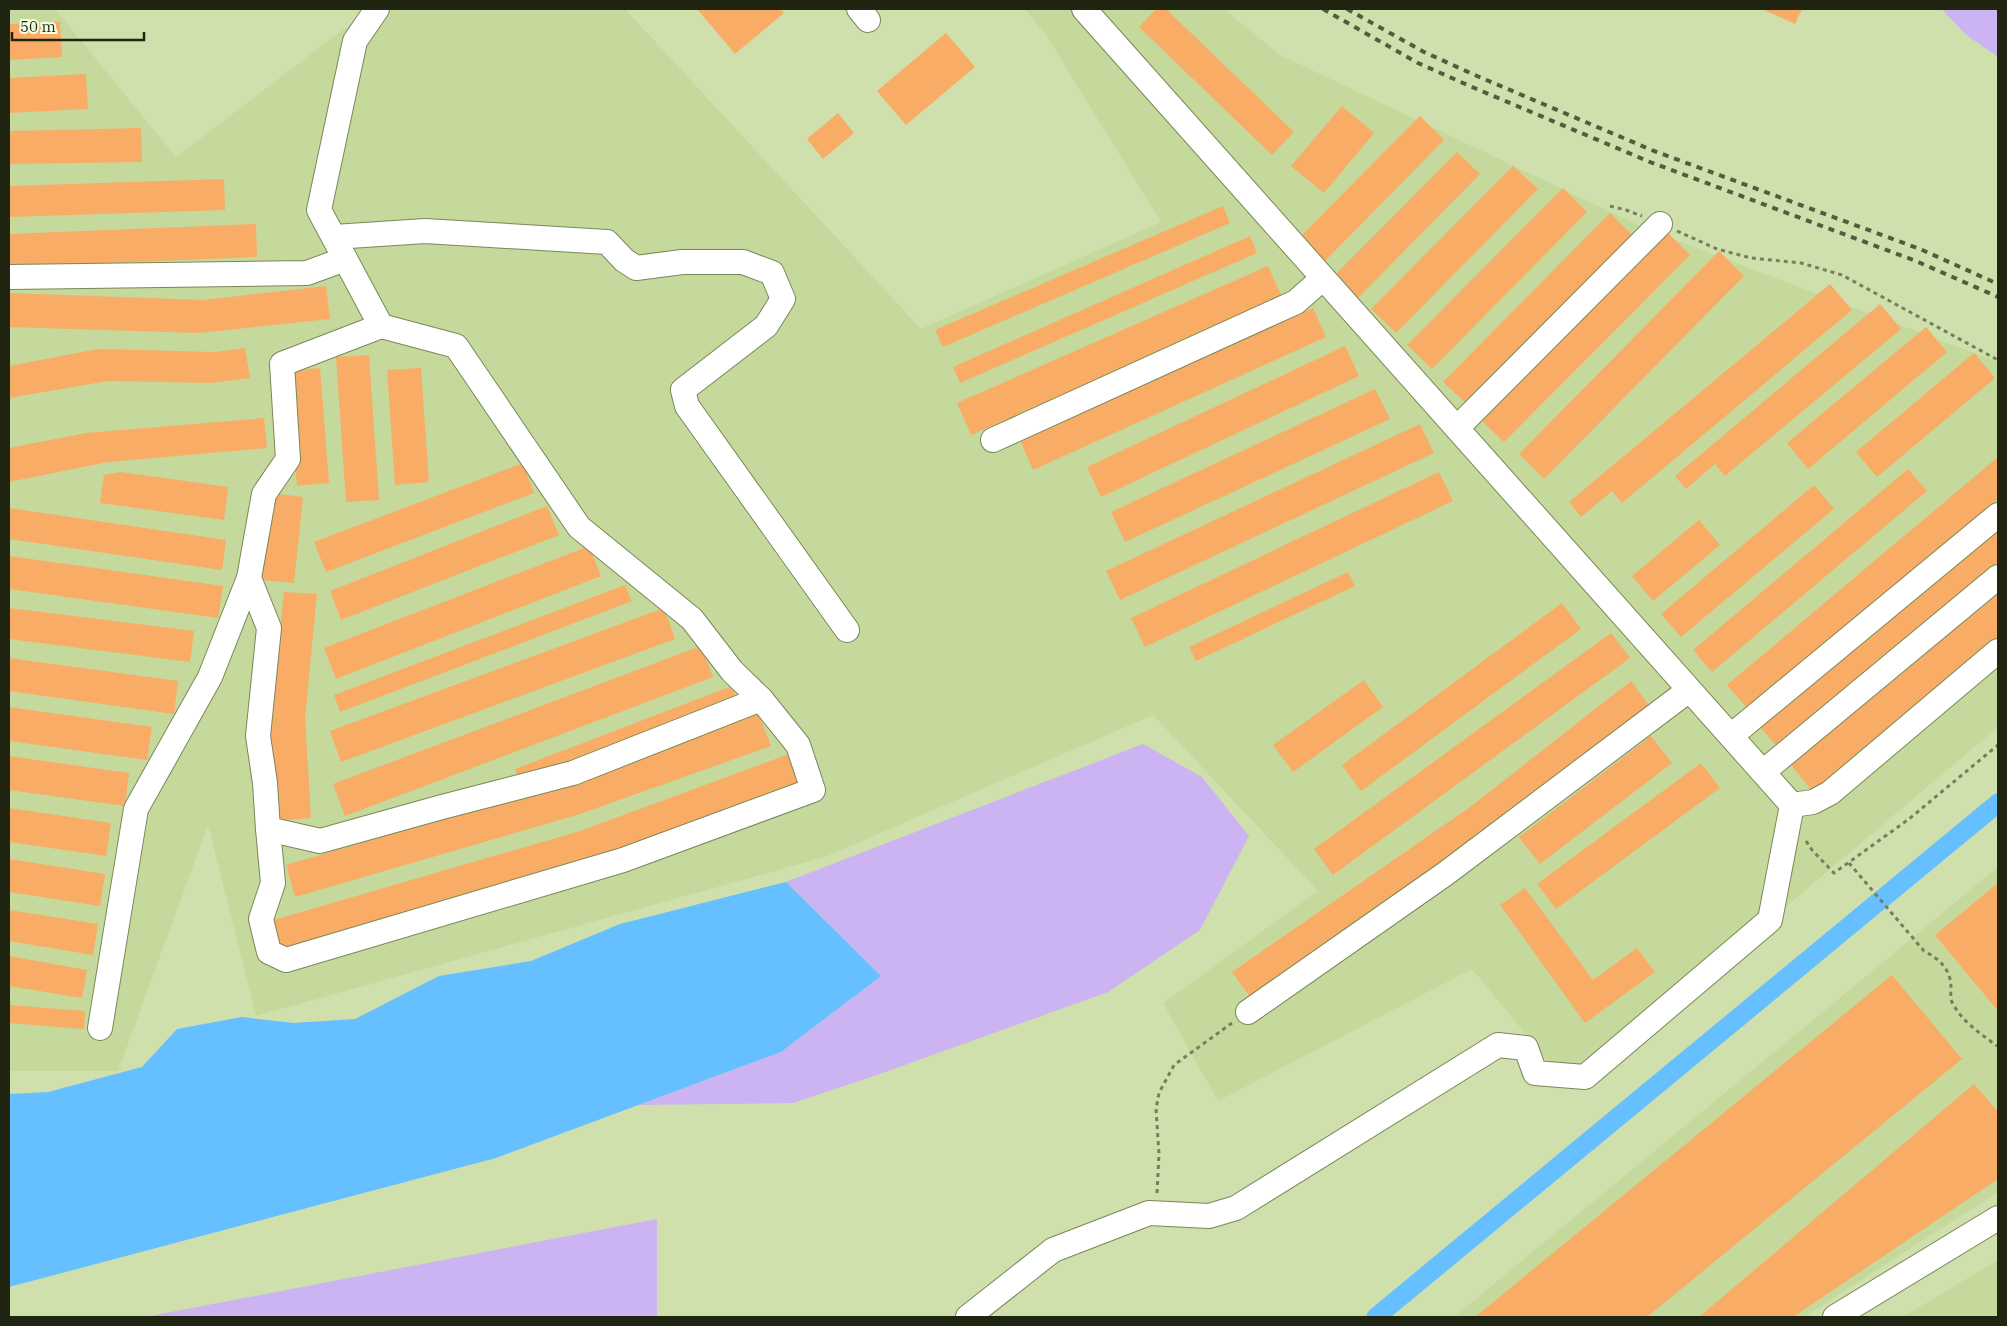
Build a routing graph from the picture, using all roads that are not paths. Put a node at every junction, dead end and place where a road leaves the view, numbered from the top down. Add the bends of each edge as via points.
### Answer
1 (377, 9) edge
2 (1084, 9) edge
3 (1660, 224) road end
4 (334, 237) junction
5 (345, 259) junction
6 (9, 277) edge
7 (1323, 278) junction
8 (382, 326) junction
9 (1457, 428) junction
10 (993, 440) dead end
11 (1998, 515) edge
12 (1998, 577) edge
13 (249, 578) junction
14 (847, 630) dead end
15 (1998, 651) edge
16 (1690, 690) junction
17 (761, 699) junction
18 (1731, 736) junction
19 (1764, 772) junction
20 (1792, 805) junction
21 (268, 829) junction
22 (1248, 1012) road end
23 (100, 1028) dead end
24 (1998, 1218) edge
25 (968, 1317) edge
26 (1835, 1317) edge

1 - 4 street via 355,41 319,210
2 - 7 street
3 - 9 street
4 - 5 street
4 - 14 street via 425,230 607,242 636,268 682,262 743,262 772,274 783,299 766,326 683,390 687,406
5 - 6 street via 306,273
5 - 8 street
7 - 9 street
7 - 10 street via 1296,302
8 - 13 street via 282,364 288,459 264,494
8 - 17 street via 456,346 579,527 692,619 732,671
9 - 16 street
11 - 18 street
12 - 19 street
13 - 21 street via 269,628 258,736
13 - 23 street via 210,676 136,809
15 - 20 street via 1830,793 1813,802
16 - 18 street
16 - 22 street via 1445,874
17 - 21 street via 573,773 320,841
17 - 21 street via 798,745 813,790 623,860 286,960 269,952 261,919 273,883
18 - 19 street
19 - 20 street
20 - 25 street via 1770,920 1585,1077 1535,1073 1526,1048 1498,1045 1236,1208 1209,1216 1148,1213 1053,1250
24 - 26 street

